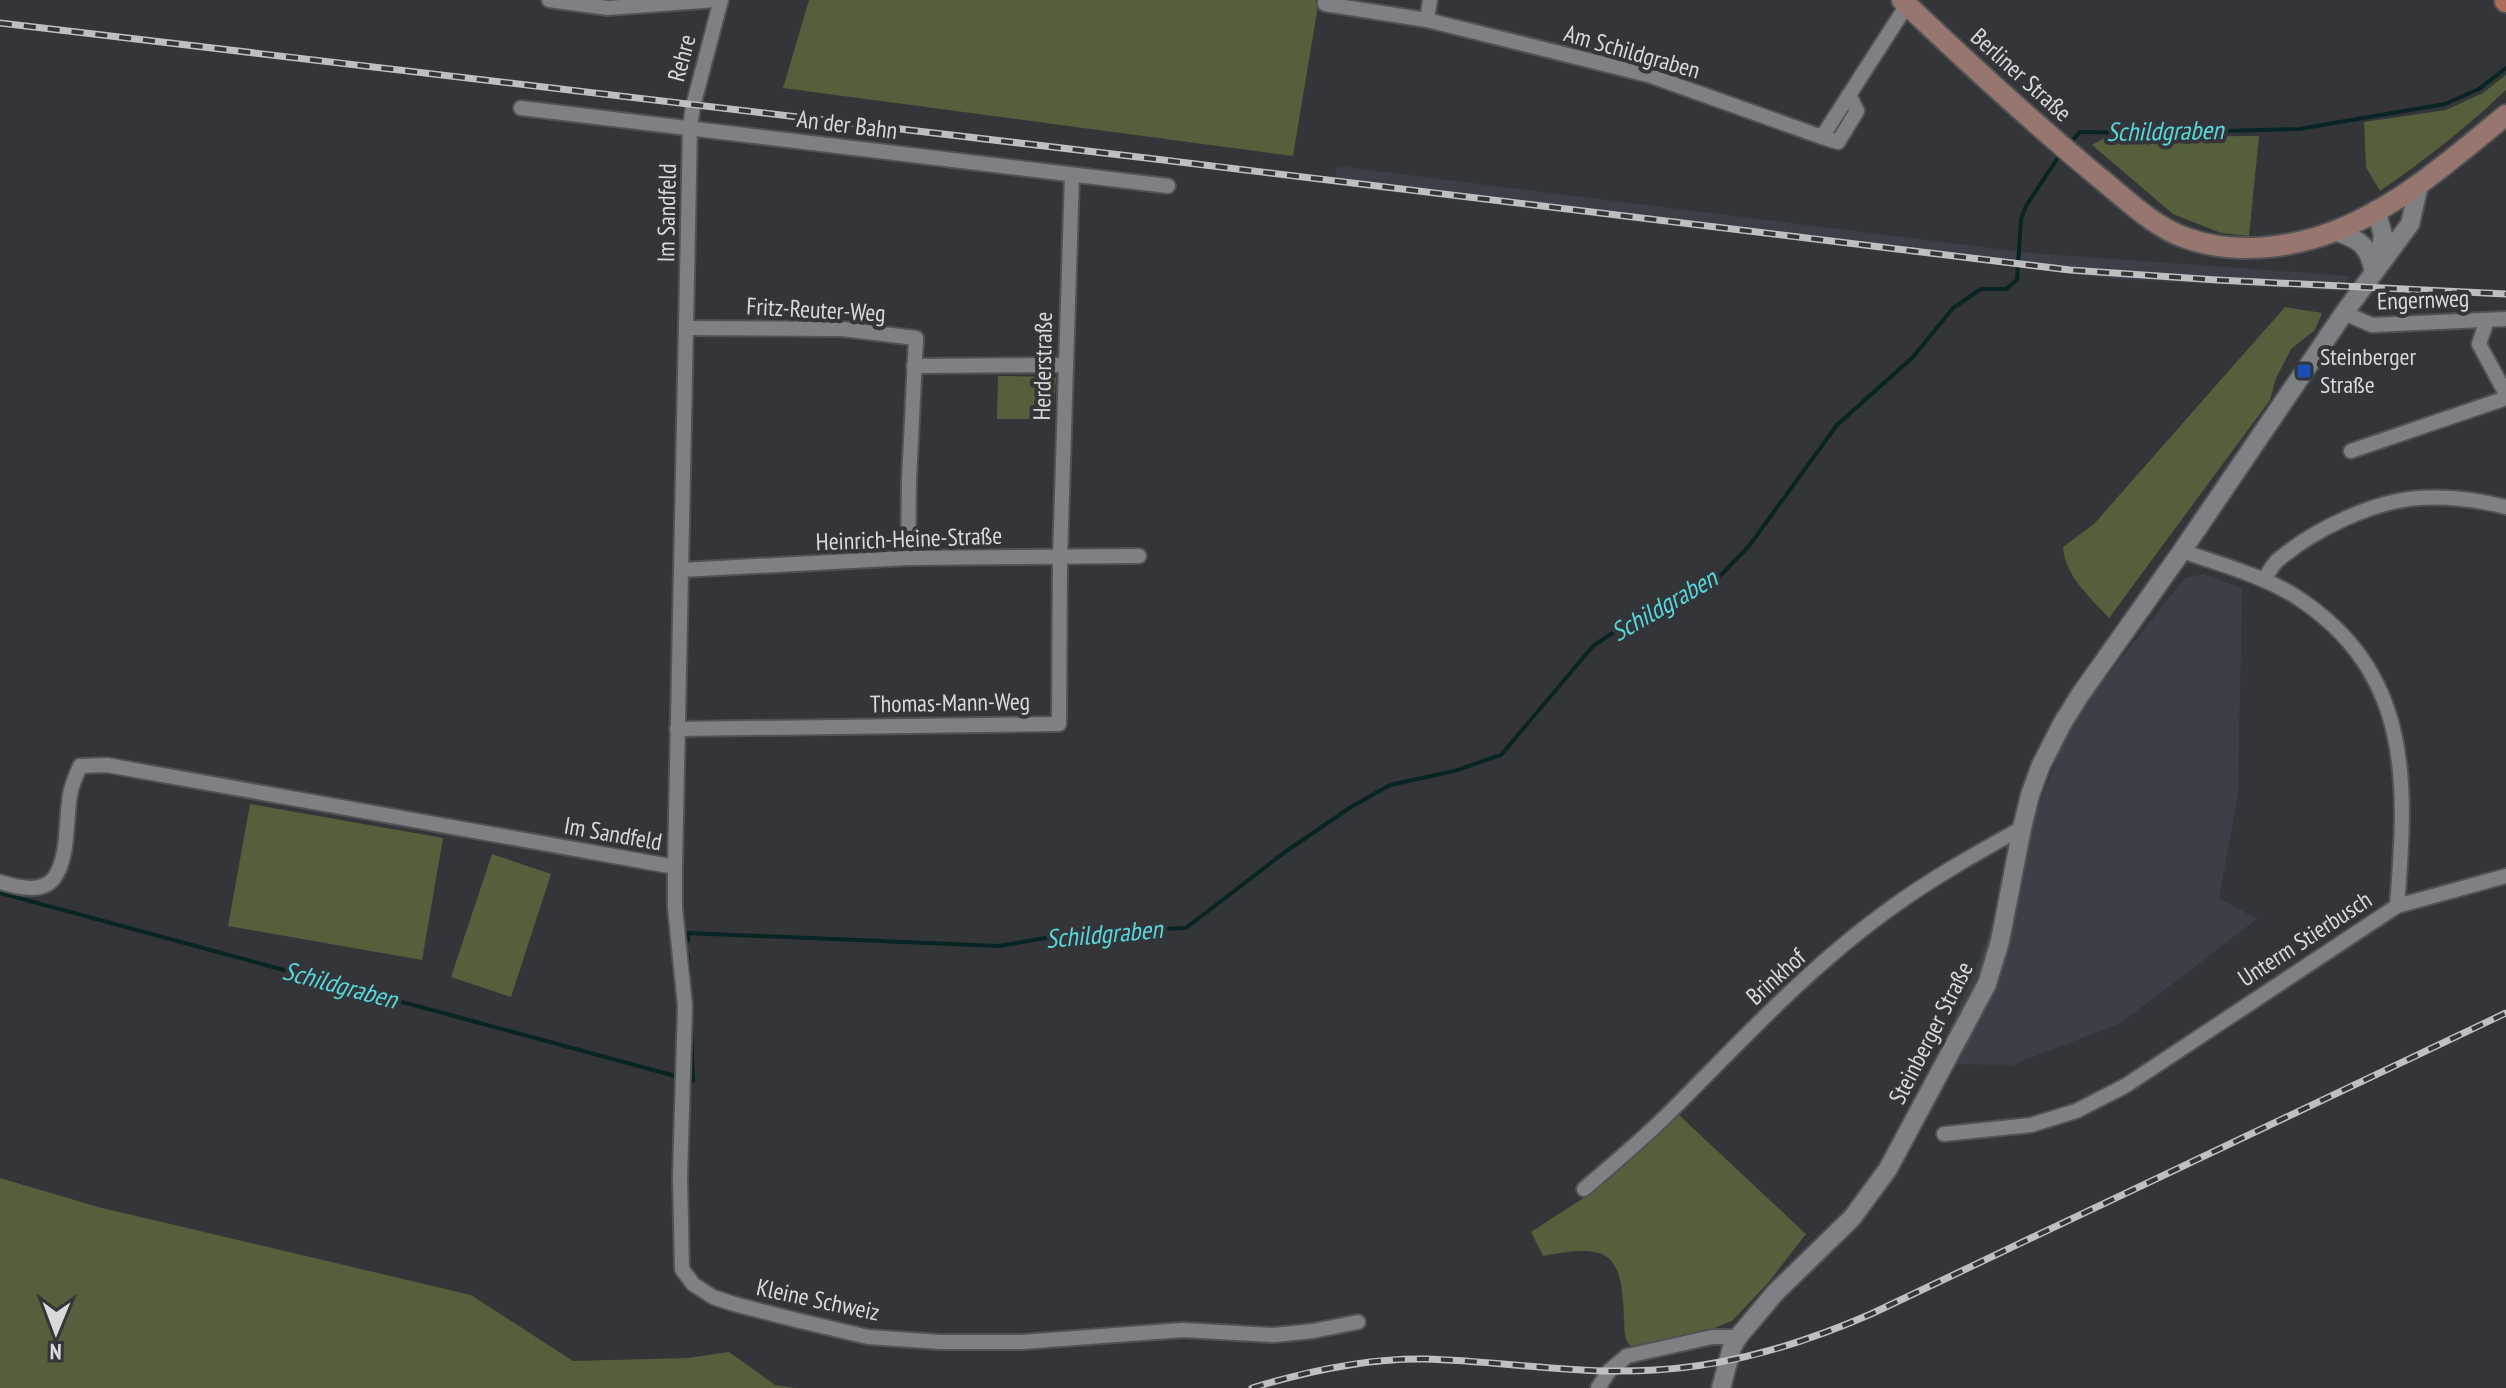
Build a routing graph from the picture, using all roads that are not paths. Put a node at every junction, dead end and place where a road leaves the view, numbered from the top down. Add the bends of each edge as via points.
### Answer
1 (549, 0) edge
2 (718, 0) edge
3 (1325, 0) edge
4 (1430, 0) edge
5 (1905, 2) edge
6 (1427, 20) junction
7 (521, 108) dead end
8 (2506, 115) edge
9 (690, 127) junction
10 (1072, 175) junction
11 (2419, 185) junction
12 (1168, 186) dead end
13 (2380, 208) junction
14 (2335, 231) junction
15 (2396, 242) junction
16 (2376, 267) junction
17 (2344, 313) junction
18 (2506, 319) edge
19 (2487, 320) junction
20 (687, 328) junction
21 (1066, 365) junction
22 (914, 366) junction
23 (2506, 396) edge
24 (2351, 451) dead end
25 (2506, 507) edge
26 (2182, 551) junction
27 (1139, 556) dead end
28 (908, 558) junction
29 (1060, 558) junction
30 (681, 570) junction
31 (2264, 580) junction
32 (677, 729) junction
33 (2022, 828) junction
34 (675, 867) junction
35 (2506, 876) edge
36 (0, 882) edge
37 (2397, 906) junction
38 (1944, 1134) dead end
39 (1584, 1189) dead end
40 (1358, 1322) dead end
41 (1738, 1337) junction
42 (1598, 1388) edge
43 (1721, 1388) edge

1 - 2 street via 608,8
2 - 9 street, Rehre
3 - 6 street, Am Schildgraben
4 - 6 street
5 - 6 street, Am Schildgraben via 1822,137 1648,75
5 - 14 main road, Berliner Straße via 2064,149 2142,213 2183,238 2233,249 2276,246
7 - 9 street, An der Bahn
8 - 11 main road, Berliner Straße
9 - 10 street, An der Bahn
9 - 20 street, Im Sandfeld
10 - 12 street, An der Bahn
10 - 21 street, Herderstraße
11 - 13 main road, Berliner Straße
11 - 15 street, Steinberger Straße via 2410,224
13 - 14 main road, Berliner Straße
13 - 15 street via 2396,222
13 - 16 street via 2383,235
14 - 16 street via 2357,239
15 - 16 street, Steinberger Straße
16 - 17 street, Steinberger Straße
17 - 19 street, Engernweg via 2372,325
17 - 26 street, Steinberger Straße
18 - 19 street, Engernweg
19 - 23 street via 2479,344
20 - 22 street, Fritz-Reuter-Weg via 842,329 916,338
20 - 30 street, Im Sandfeld
21 - 22 street
21 - 29 street, Herderstraße
22 - 28 street, Fritz-Reuter-Weg
23 - 24 street
25 - 31 street via 2417,498 2388,504 2324,528 2276,561
26 - 31 street, Unterm Stierbusch
26 - 33 street, Steinberger Straße via 2062,724 2041,765
27 - 29 street, Heinrich-Heine-Straße
28 - 29 street, Heinrich-Heine-Straße
28 - 30 street, Heinrich-Heine-Straße
29 - 32 street, Thomas-Mann-Weg via 1059,724
30 - 32 street, Im Sandfeld
31 - 37 street, Unterm Stierbusch via 2323,618 2345,639 2379,688 2401,767
32 - 34 street, Im Sandfeld
33 - 39 street, Brinkhof via 1899,902 1826,961
33 - 41 street, Steinberger Straße via 1987,984 1888,1169 1852,1218
34 - 36 street, Im Sandfeld via 107,765 80,766 71,790 62,861 53,880 40,887
34 - 40 street, Kleine Schweiz via 685,1006 682,1269 693,1284 734,1304 868,1337 940,1342 1022,1342 1183,1330 1274,1335
35 - 37 street
37 - 38 street, Unterm Stierbusch via 2125,1086 2076,1111 2031,1125
41 - 42 street via 1712,1337 1627,1356
41 - 43 street, Steinberger Straße

